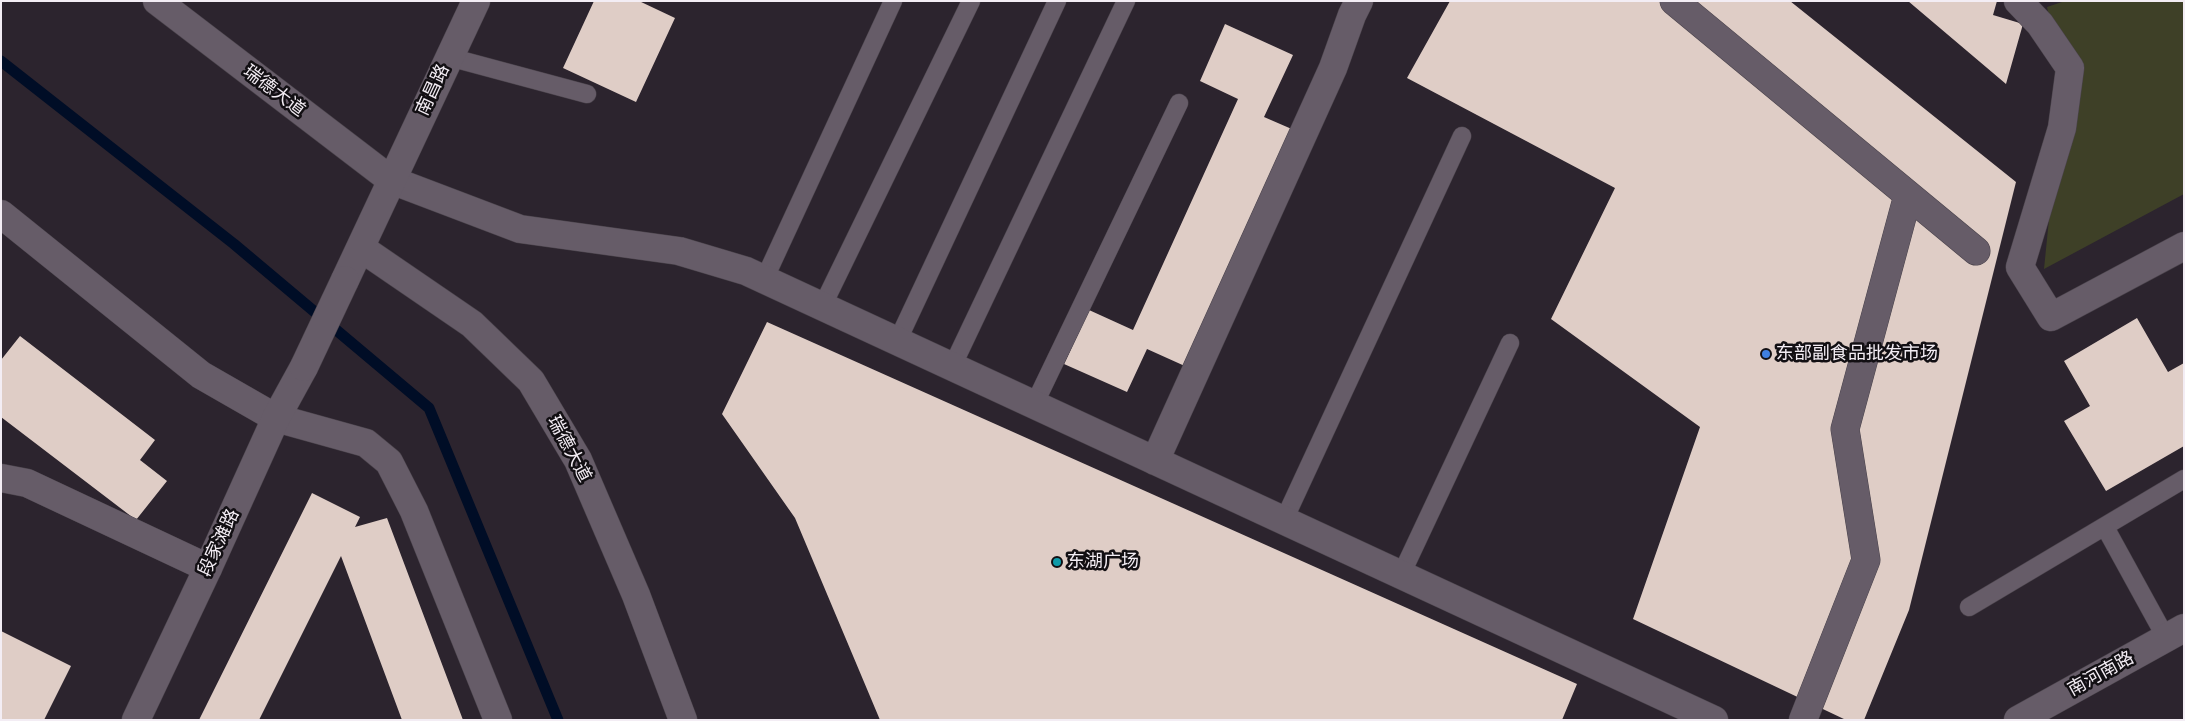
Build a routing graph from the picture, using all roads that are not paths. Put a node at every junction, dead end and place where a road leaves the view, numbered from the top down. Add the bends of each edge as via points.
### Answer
1 (157, 1) edge
2 (476, 1) edge
3 (893, 1) edge
4 (971, 1) edge
5 (1057, 1) edge
6 (1126, 1) edge
7 (1359, 1) edge
8 (1674, 1) edge
9 (2018, 1) edge
10 (449, 56) junction
11 (587, 94) dead end
12 (1179, 103) dead end
13 (1462, 136) dead end
14 (391, 180) junction
15 (1908, 195) junction
16 (1, 214) edge
17 (2184, 246) edge
18 (361, 248) junction
19 (1976, 251) dead end
20 (755, 276) junction
21 (346, 280) joint
22 (822, 306) junction
23 (897, 342) junction
24 (1510, 343) dead end
25 (952, 367) junction
26 (1034, 405) junction
27 (276, 418) junction
28 (1155, 461) junction
29 (1, 478) edge
30 (2184, 479) edge
31 (1284, 520) junction
32 (2104, 527) junction
33 (208, 568) junction
34 (1401, 575) junction
35 (1969, 607) dead end
36 (2175, 633) edge
37 (136, 720) edge
38 (498, 720) edge
39 (683, 720) edge
40 (1714, 720) edge
41 (1803, 720) edge
42 (2018, 720) edge

1 - 14 street, 瑞德大道
2 - 10 street, 南昌路
3 - 20 lane
4 - 22 lane
5 - 23 lane
6 - 25 lane
7 - 28 street via 1333,68
8 - 15 street
9 - 17 street via 2040,24 2070,68 2062,128 2020,267 2050,317
10 - 11 lane
10 - 14 street, 南昌路
12 - 26 lane
13 - 31 lane
14 - 18 street, 南昌路
14 - 20 street, 瑞德大道 via 520,229 679,251
15 - 19 street
15 - 41 street via 1845,429 1866,560
16 - 27 street via 201,375
18 - 21 street, 南昌路
18 - 39 street, 瑞德大道 via 472,324 531,381 578,460 636,596
20 - 22 street, 瑞德大道
21 - 27 street, 段家滩路, bridge
22 - 23 street, 瑞德大道
23 - 25 street, 瑞德大道
24 - 34 lane
25 - 26 street, 瑞德大道
26 - 28 street, 瑞德大道
27 - 33 street, 段家滩路
27 - 38 street via 366,443 389,462 414,511
28 - 31 street, 瑞德大道
29 - 33 street via 27,483
30 - 32 lane
31 - 34 street, 瑞德大道
32 - 35 lane
32 - 36 lane
33 - 37 street, 段家滩路
34 - 40 street, 瑞德大道
36 - 42 street, 南河南路

